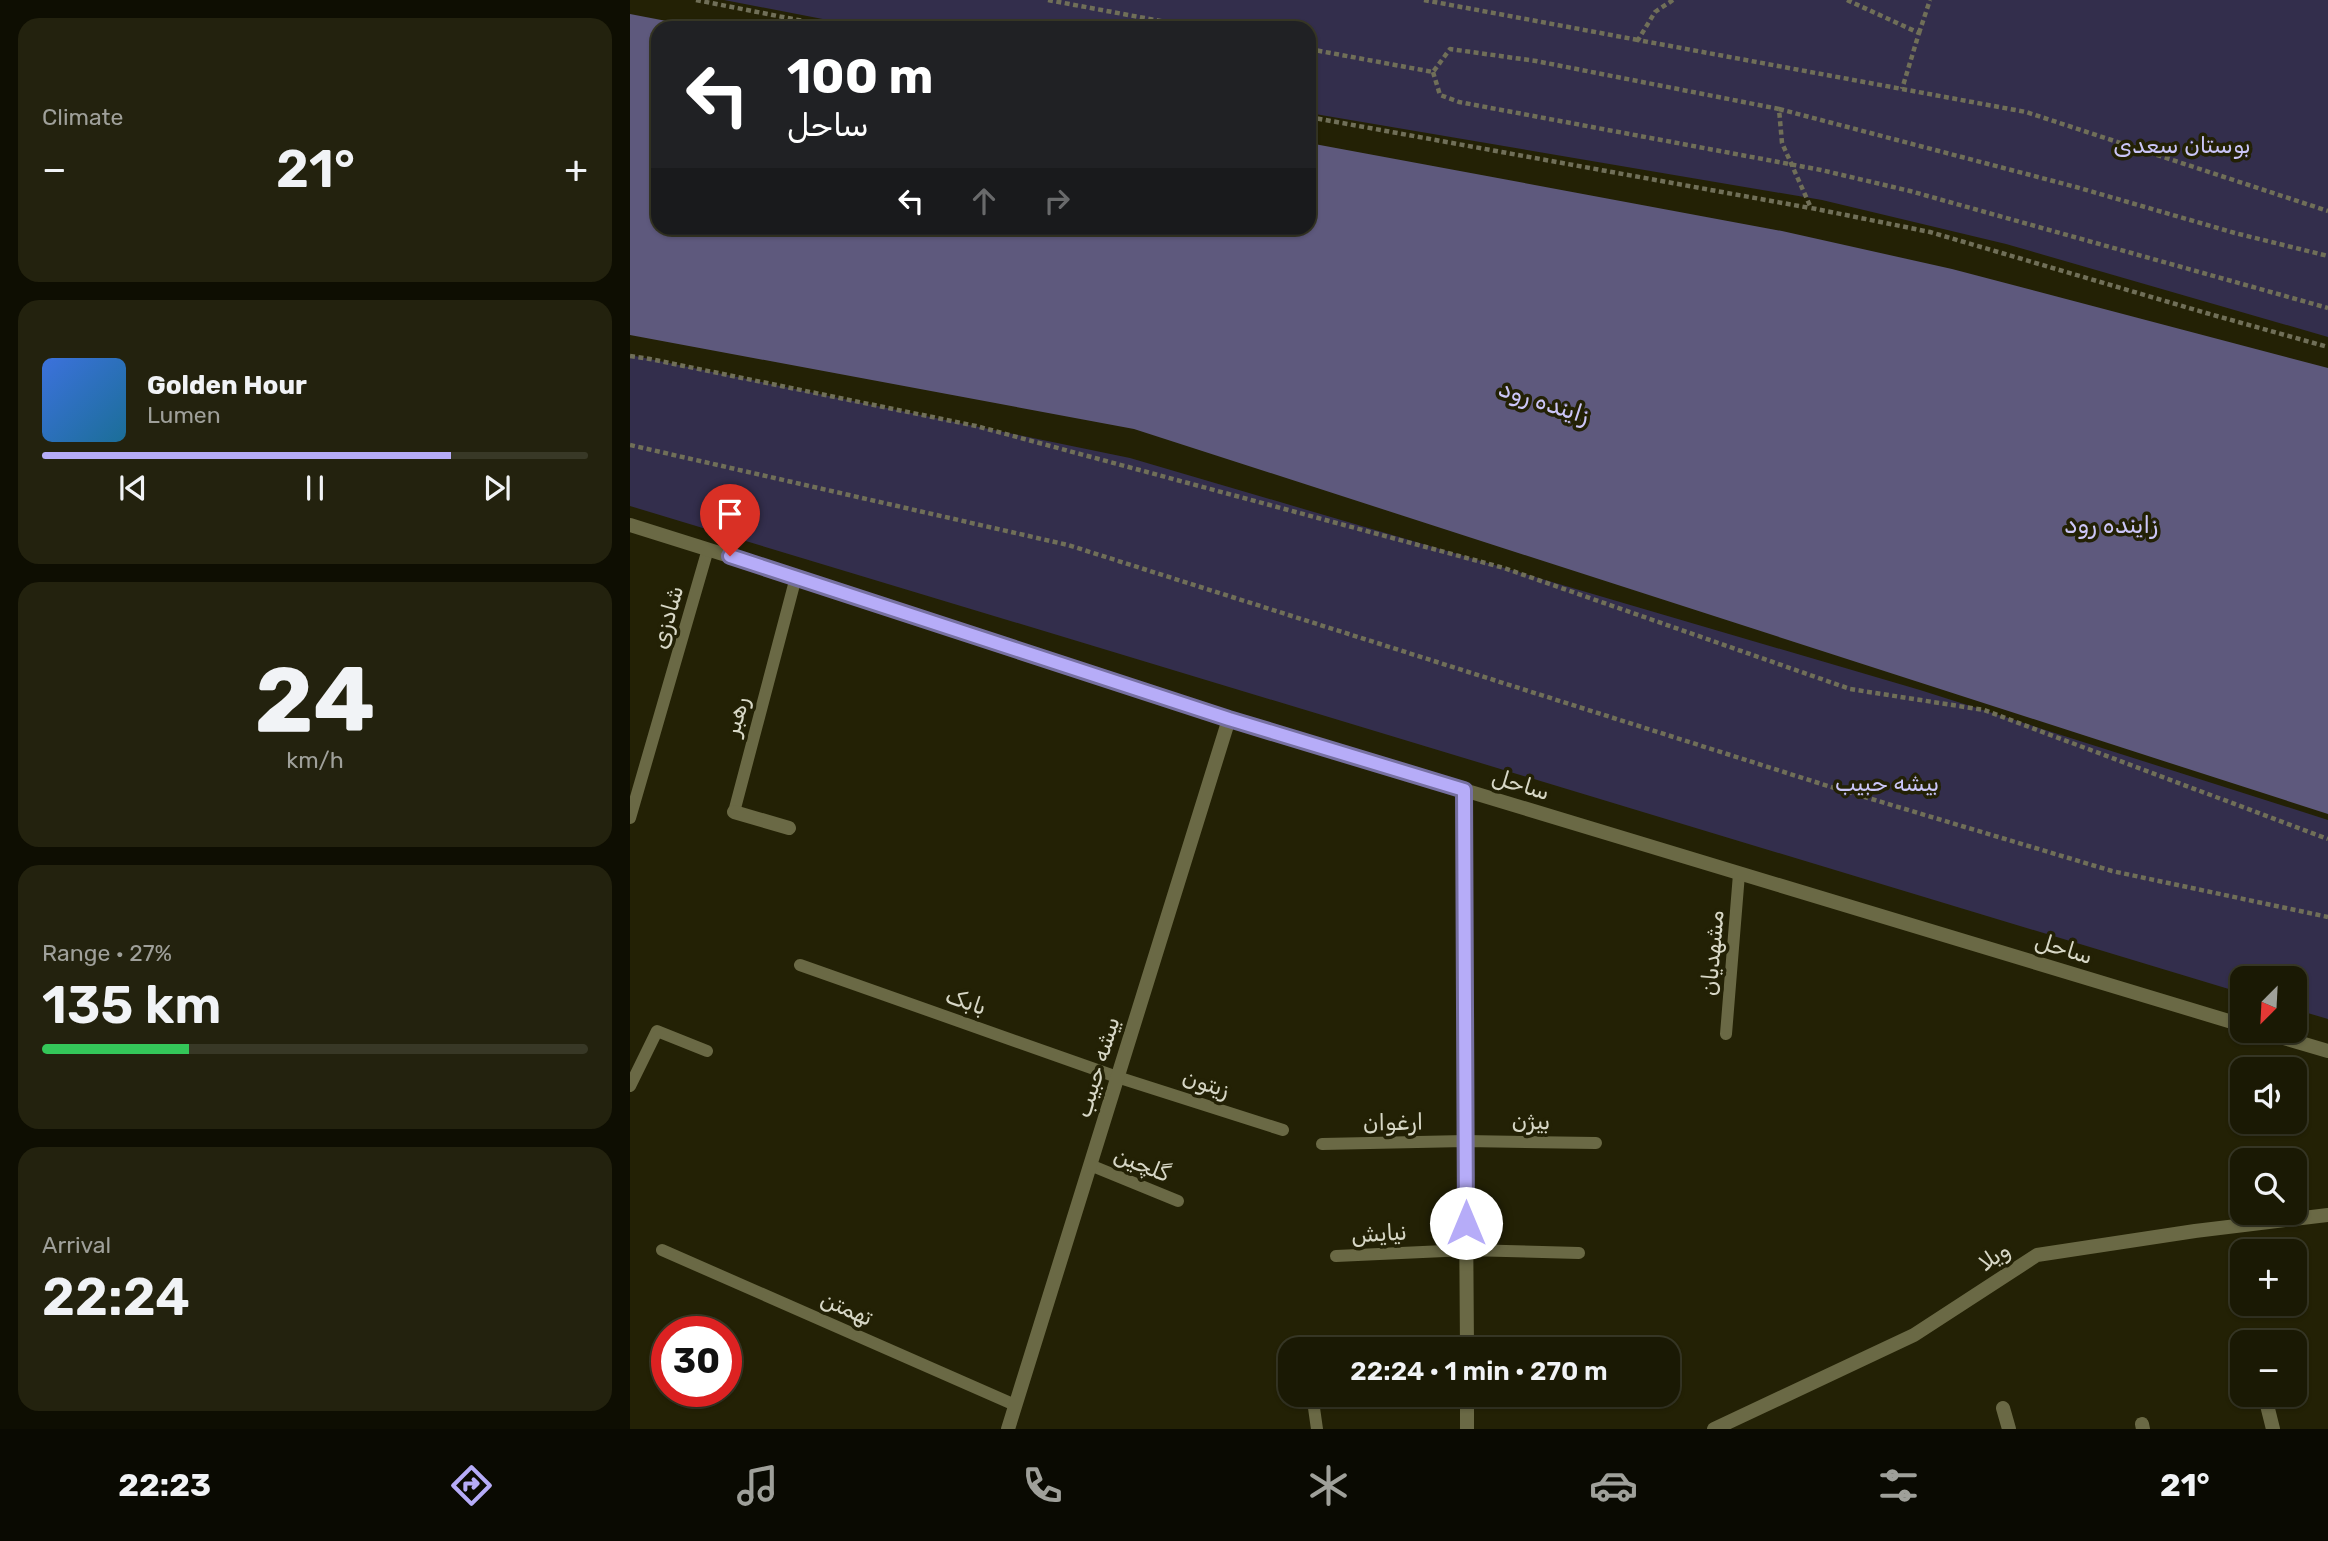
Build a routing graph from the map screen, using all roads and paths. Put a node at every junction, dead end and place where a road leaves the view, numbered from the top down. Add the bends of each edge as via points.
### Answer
1 (696, 0) edge
2 (1048, 0) edge
3 (1424, 0) edge
4 (1673, 0) edge
5 (1847, 0) edge
6 (1930, 0) edge
7 (803, 21) edge
8 (1160, 21) edge
9 (1919, 33) junction
10 (1638, 40) junction
11 (1316, 50) edge
12 (1433, 72) junction
13 (1902, 89) junction
14 (1779, 108) junction
15 (1316, 118) edge
16 (1791, 165) junction
17 (1811, 208) junction
18 (2328, 211) edge
19 (2328, 256) edge
20 (2328, 308) edge
21 (2328, 347) edge
22 (630, 356) edge
23 (630, 445) edge
24 (630, 525) edge
25 (708, 549) junction
26 (796, 577) junction
27 (1229, 719) junction
28 (1464, 790) junction
29 (734, 812) joint
30 (630, 818) edge
31 (789, 828) dead end
32 (2328, 839) edge
33 (1739, 874) junction
34 (2328, 917) edge
35 (800, 965) dead end
36 (2230, 1021) edge
37 (1726, 1034) dead end
38 (2301, 1043) edge
39 (707, 1051) dead end
40 (2328, 1051) edge
41 (1117, 1077) junction
42 (630, 1086) edge
43 (1283, 1130) dead end
44 (1465, 1141) junction
45 (1596, 1143) dead end
46 (1322, 1144) dead end
47 (1090, 1165) junction
48 (1178, 1201) dead end
49 (2328, 1215) edge
50 (662, 1250) dead end
51 (1466, 1250) junction
52 (1579, 1253) dead end
53 (1336, 1256) dead end
54 (1466, 1337) edge
55 (1016, 1405) junction
56 (1467, 1407) edge
57 (2268, 1407) edge
58 (1314, 1408) dead end
59 (2003, 1408) dead end
60 (1008, 1429) edge
61 (1317, 1429) edge
62 (1467, 1429) edge
63 (1714, 1429) edge
64 (2009, 1429) edge
65 (2273, 1429) edge

1 - 7 path
2 - 8 path
3 - 10 path
4 - 10 path via 1655,12
5 - 9 path
6 - 9 path
9 - 13 path
10 - 13 path
11 - 12 path
12 - 14 path via 1450,49
12 - 16 path via 1440,96 1459,102
13 - 18 path via 2026,112
14 - 16 path via 1782,143
14 - 19 path
15 - 17 path
16 - 17 path
16 - 20 path via 1910,191
17 - 21 path via 1930,232
22 - 32 path via 976,426 1504,568 1850,689 1984,710
23 - 34 path via 1068,545 1828,786 2112,871
24 - 25 street, ساحل
25 - 26 street, ساحل
25 - 30 lane, شادزی
26 - 27 street, ساحل
26 - 29 lane, رهبر
27 - 28 street, ساحل
27 - 41 street, بیشه حبیب
28 - 33 street, ساحل
28 - 44 street
29 - 31 street, رهبر
33 - 36 street, ساحل
33 - 37 lane, مشهدیان
35 - 41 lane, بابک
38 - 40 street
39 - 42 lane via 657,1031
41 - 43 lane, زیتون
41 - 47 street, بیشه حبیب
44 - 45 lane, بیژن
44 - 46 lane, ارغوان
44 - 51 street
47 - 48 lane, گلچین
47 - 55 street, بیشه حبیب
49 - 63 street, ویلا via 2037,1255 1914,1335
50 - 55 lane, تهمتن
51 - 52 lane, نیایش
51 - 53 lane, نیایش
51 - 54 street
55 - 60 street, بیشه حبیب
56 - 62 street
57 - 65 street
58 - 61 lane
59 - 64 street

